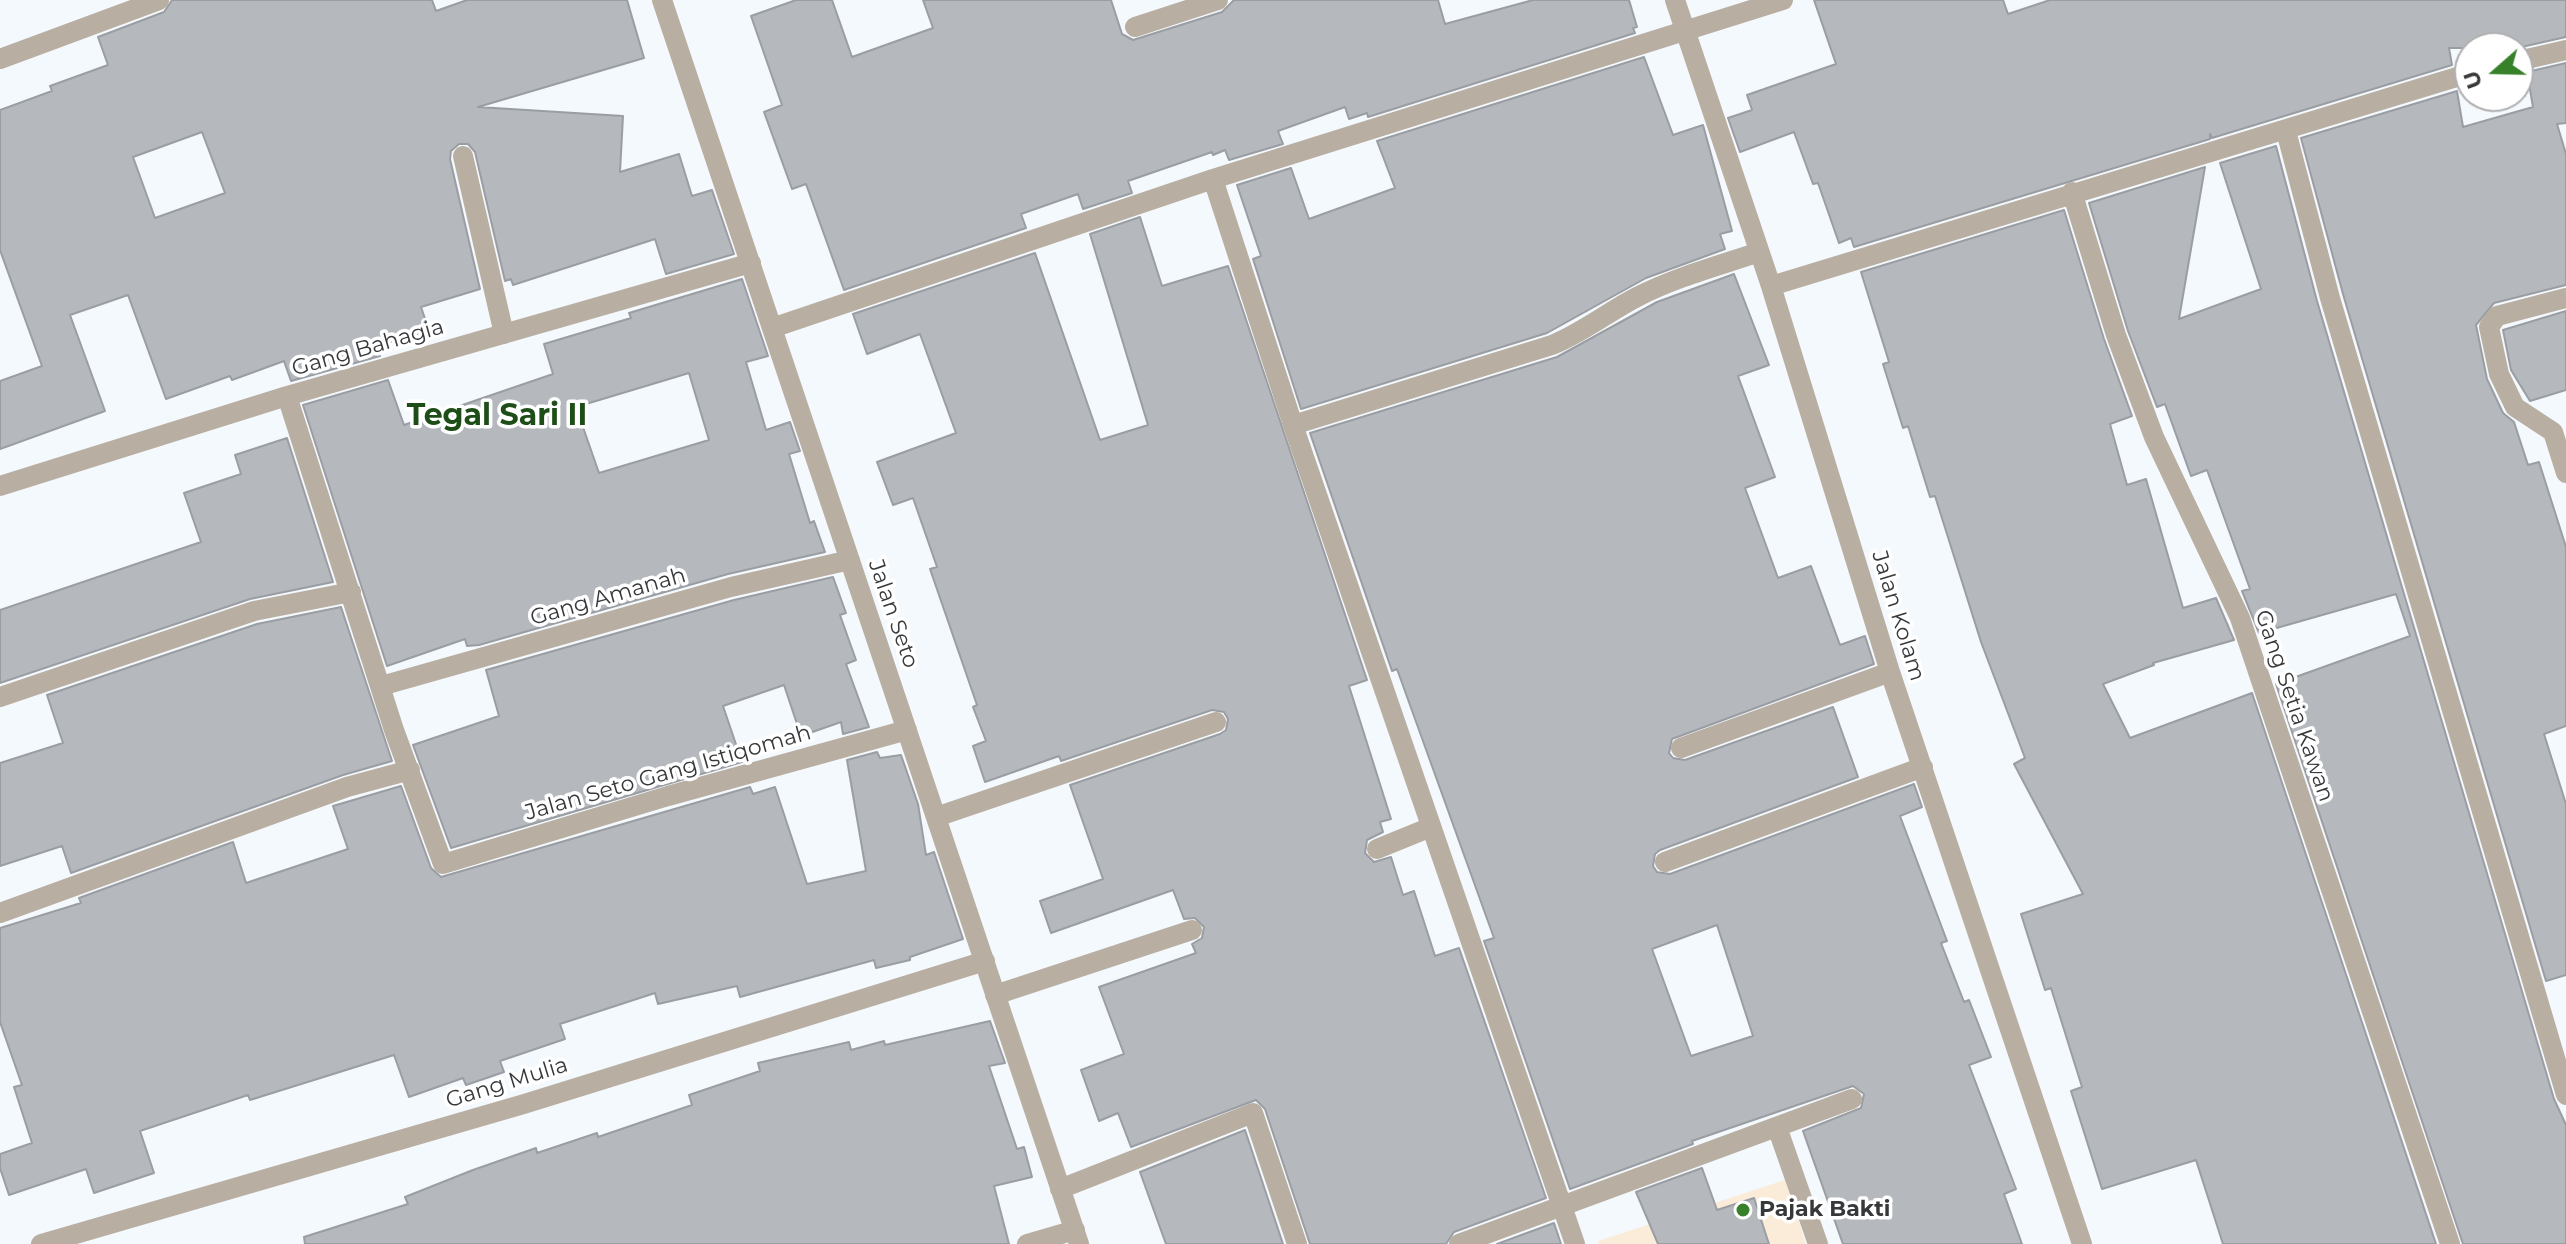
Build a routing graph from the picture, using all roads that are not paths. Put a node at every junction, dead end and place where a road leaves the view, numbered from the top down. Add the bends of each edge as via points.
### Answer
1 (159, 0) edge
2 (662, 0) edge
3 (1218, 0) edge
4 (1675, 0) edge
5 (1783, 0) edge
6 (1135, 27) dead end
7 (1686, 30) junction
8 (2566, 50) edge
9 (2534, 57) edge
10 (0, 59) edge
11 (2454, 77) edge
12 (2286, 131) junction
13 (463, 156) dead end
14 (1213, 179) junction
15 (2072, 192) junction
16 (1759, 252) junction
17 (751, 263) junction
18 (1771, 286) junction
19 (2566, 298) edge
20 (772, 328) junction
21 (504, 334) junction
22 (287, 396) junction
23 (1293, 425) junction
24 (2566, 473) edge
25 (0, 486) edge
26 (850, 560) junction
27 (351, 592) junction
28 (1890, 672) junction
29 (381, 686) junction
30 (0, 697) edge
31 (1216, 722) dead end
32 (907, 730) junction
33 (1681, 748) dead end
34 (1923, 767) junction
35 (410, 770) junction
36 (936, 817) junction
37 (1431, 827) junction
38 (1377, 849) dead end
39 (1665, 862) dead end
40 (0, 913) edge
41 (1192, 930) dead end
42 (985, 961) junction
43 (995, 995) junction
44 (2566, 1095) edge
45 (1852, 1099) dead end
46 (1777, 1127) junction
47 (1060, 1189) junction
48 (1561, 1206) junction
49 (1077, 1237) edge
50 (41, 1244) edge
51 (1027, 1244) edge
52 (1297, 1244) edge
53 (1459, 1244) edge
54 (1575, 1244) edge
55 (1818, 1244) edge
56 (2082, 1244) edge
57 (2450, 1244) edge

1 - 10 street
2 - 17 street, Jalan Seto
3 - 6 street
4 - 7 street, Jalan Kolam
5 - 7 street
7 - 14 street
7 - 16 street, Jalan Kolam
8 - 9 street
11 - 12 street
12 - 15 street
12 - 44 street via 2330,298
13 - 21 street
14 - 20 street
14 - 23 street
15 - 18 street
15 - 57 street, Gang Setia Kawan via 2154,437 2240,618
16 - 18 street, Jalan Kolam
16 - 23 street via 1653,290 1552,345
17 - 20 street, Jalan Seto
17 - 21 street, Gang Bahagia
18 - 28 street, Jalan Kolam
19 - 24 street via 2497,316 2489,327 2499,374 2515,407 2553,432
20 - 26 street, Jalan Seto
21 - 22 street, Gang Bahagia
22 - 25 street, Gang Bahagia
22 - 27 street
23 - 37 street
26 - 29 street, Gang Amanah via 731,587
26 - 32 street, Jalan Seto
27 - 29 street
27 - 30 street via 254,611
28 - 33 street
28 - 34 street, Jalan Kolam
29 - 35 street
31 - 36 street
32 - 35 street, Jalan Seto Gang Istiqomah via 443,864
32 - 36 street, Jalan Seto
34 - 39 street
34 - 56 street, Jalan Kolam
35 - 40 street via 347,787
36 - 42 street, Jalan Seto
37 - 38 street
37 - 48 street
41 - 43 street
42 - 43 street, Jalan Seto
42 - 50 street, Gang Mulia via 524,1104
43 - 47 street, Jalan Seto
45 - 46 street
46 - 48 street
46 - 55 street
47 - 49 street, Jalan Seto
47 - 52 street via 1253,1113
48 - 53 street
48 - 54 street
49 - 51 street

